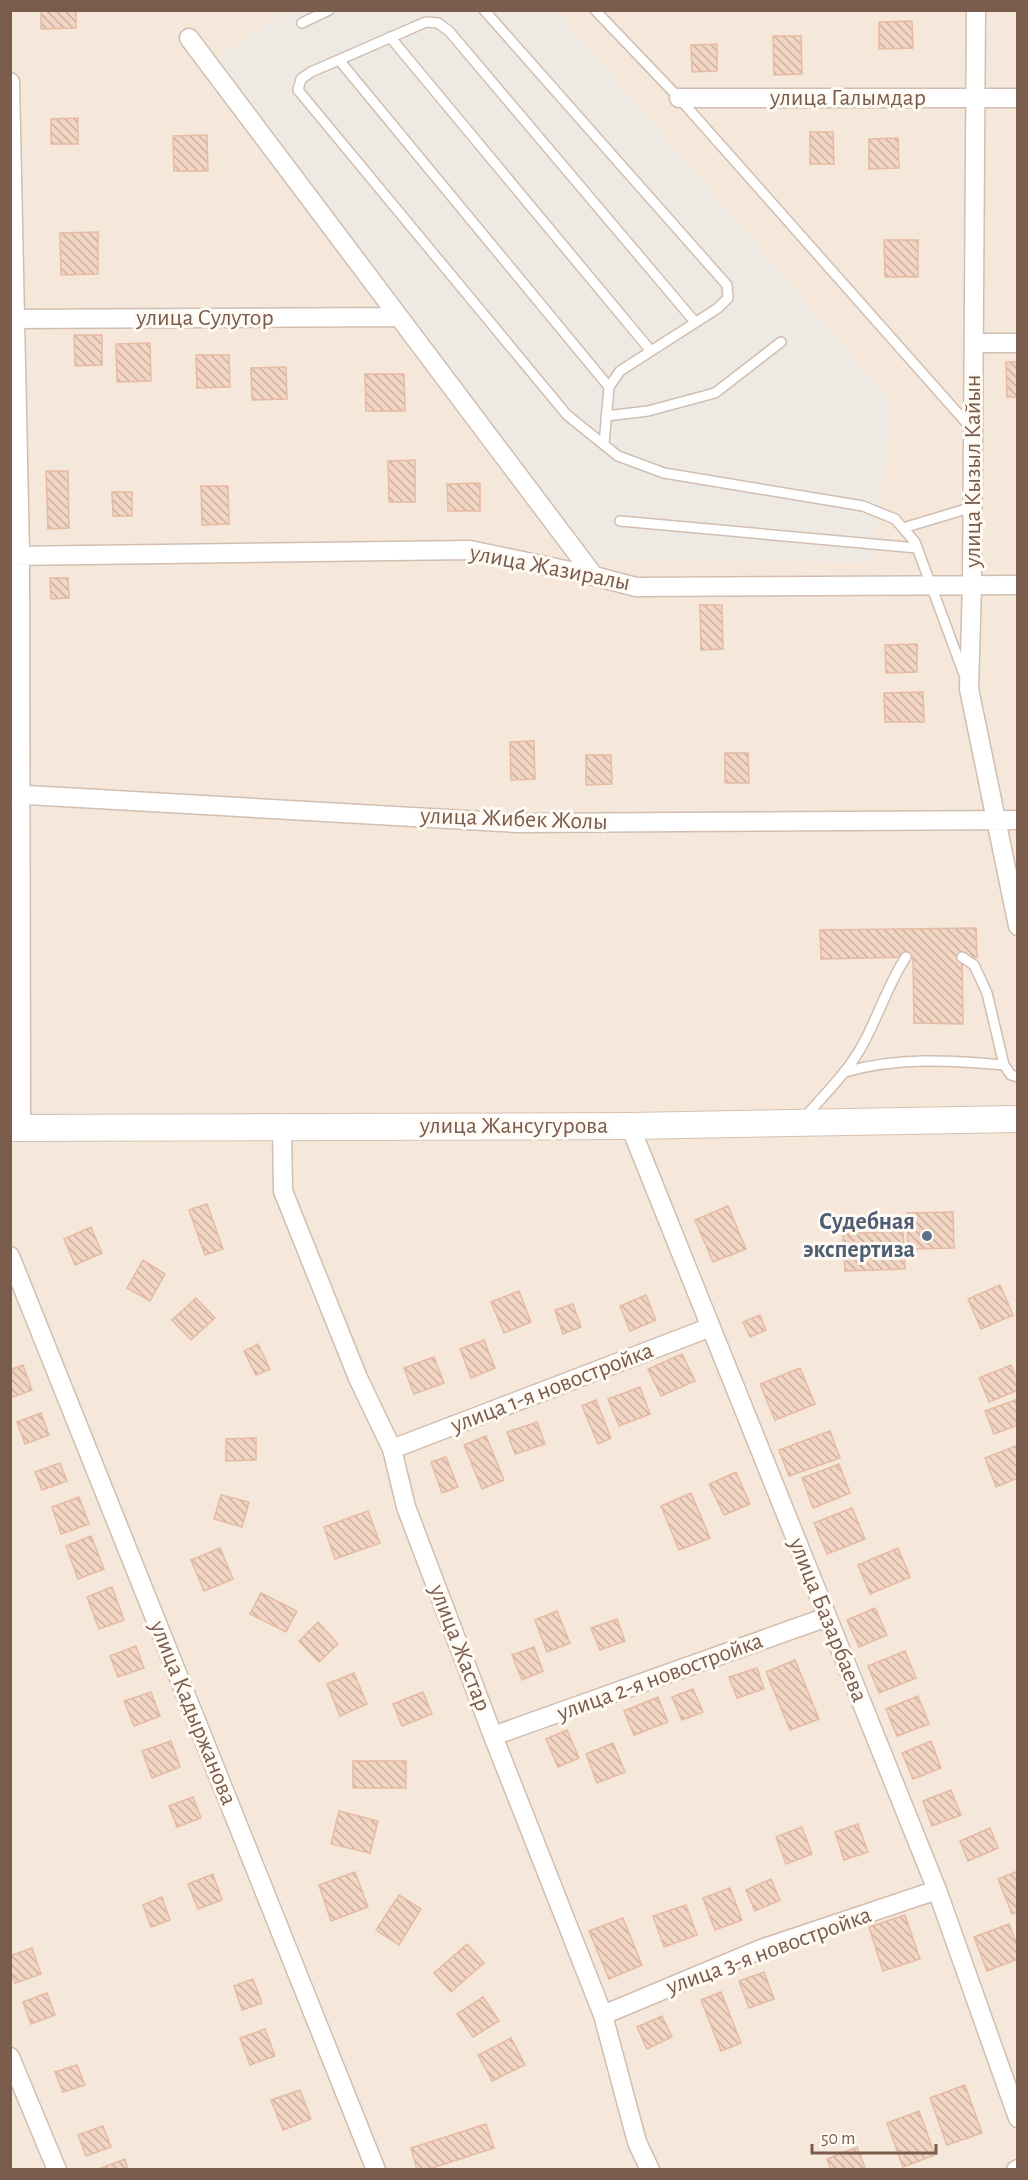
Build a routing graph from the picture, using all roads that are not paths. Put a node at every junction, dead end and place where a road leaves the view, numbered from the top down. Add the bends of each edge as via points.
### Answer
1 (329, 10) edge
2 (484, 10) edge
3 (595, 10) edge
4 (976, 10) edge
5 (302, 23) dead end
6 (390, 37) junction
7 (189, 38) dead end
8 (339, 60) junction
9 (10, 82) edge
10 (11, 91) edge
11 (679, 98) junction
12 (976, 98) junction
13 (1017, 98) edge
14 (399, 317) junction
15 (13, 319) edge
16 (695, 322) junction
17 (781, 342) dead end
18 (974, 343) junction
19 (1017, 344) edge
20 (651, 351) junction
21 (609, 387) junction
22 (606, 416) junction
23 (973, 430) junction
24 (604, 444) junction
25 (973, 507) junction
26 (620, 521) dead end
27 (903, 528) junction
28 (917, 548) junction
29 (15, 556) edge
30 (594, 576) junction
31 (930, 585) junction
32 (972, 585) junction
33 (1017, 585) edge
34 (969, 689) junction
35 (16, 794) edge
36 (994, 820) junction
37 (1017, 820) edge
38 (1017, 926) edge
39 (906, 957) dead end
40 (962, 957) dead end
41 (16, 1032) edge
42 (1004, 1065) junction
43 (844, 1072) junction
44 (1017, 1077) edge
45 (1017, 1119) edge
46 (801, 1121) junction
47 (630, 1126) junction
48 (282, 1127) junction
49 (16, 1128) edge
50 (10, 1257) edge
51 (711, 1327) junction
52 (392, 1449) junction
53 (827, 1617) junction
54 (494, 1736) junction
55 (937, 1890) junction
56 (603, 2015) junction
57 (10, 2057) edge
58 (1017, 2118) edge
59 (57, 2169) edge
60 (376, 2169) edge
61 (650, 2169) edge

1 - 5 lane
2 - 16 lane via 727,285 728,298
3 - 11 lane
4 - 12 street, улица Кызыл Кайын
6 - 8 lane
6 - 16 lane via 426,22 438,23 449,31
6 - 20 lane
7 - 14 street
8 - 21 lane
8 - 24 lane via 301,79 298,90 567,415
9 - 10 street
10 - 15 street
11 - 12 street, улица Галымдар
11 - 23 lane
12 - 13 street, улица Галымдар
12 - 18 street, улица Кызыл Кайын
14 - 15 street, улица Сулутор
14 - 30 street
15 - 29 street
16 - 20 lane
17 - 22 lane via 715,393 648,411
18 - 19 street
18 - 23 street, улица Кызыл Кайын
20 - 21 lane via 620,371
21 - 22 lane
22 - 24 lane
23 - 25 street, улица Кызыл Кайын
24 - 27 lane via 618,456 664,472 863,506 895,519
25 - 27 lane
25 - 32 street, улица Кызыл Кайын
26 - 28 lane
27 - 28 lane
28 - 31 lane
29 - 30 street, улица Жазиралы via 470,550
29 - 35 street
30 - 31 street, улица Жазиралы via 636,587
31 - 32 street, улица Жазиралы
31 - 34 lane
32 - 33 street, улица Жазиралы
32 - 34 street, улица Кызыл Кайын
34 - 36 street, улица Кызыл Кайын
35 - 36 street, улица Жибек Жолы via 519,823
35 - 41 street
36 - 37 street, улица Жибек Жолы
36 - 38 street, улица Кызыл Кайын
39 - 43 lane via 863,1045
40 - 42 lane via 974,966 987,993
41 - 49 street
42 - 43 lane via 917,1060 873,1064
42 - 44 lane
43 - 46 lane
45 - 46 main road, улица Жансугурова
46 - 47 main road, улица Жансугурова
47 - 48 main road, улица Жансугурова
47 - 51 street, улица Базарбаева
48 - 49 main road, улица Жансугурова
48 - 52 street, улица Жастар via 283,1191 358,1378
50 - 60 street, улица Кадыржанова
51 - 52 street, улица 1-я новостройка
51 - 53 street, улица Базарбаева
52 - 54 street, улица Жастар via 406,1507
53 - 54 street, улица 2-я новостройка
53 - 55 street, улица Базарбаева
54 - 56 street, улица Жастар
55 - 56 street, улица 3-я новостройка via 761,1949
55 - 58 street, улица Базарбаева
56 - 61 street, улица Жастар via 637,2142
57 - 59 street

